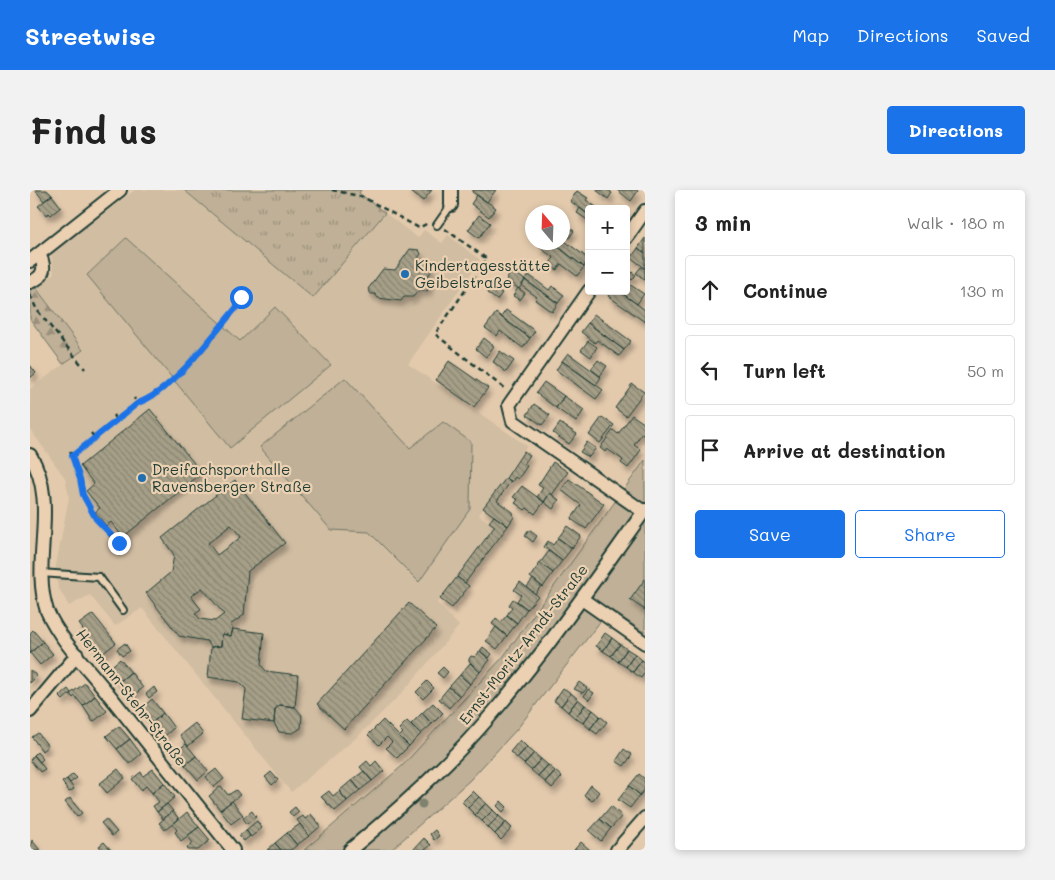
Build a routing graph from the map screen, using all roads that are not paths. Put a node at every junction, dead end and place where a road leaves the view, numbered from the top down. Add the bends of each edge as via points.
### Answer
1 (120, 190) edge
2 (451, 190) edge
3 (451, 205) joint
4 (645, 211) edge
5 (437, 225) road end
6 (630, 232) edge
7 (35, 257) edge
8 (30, 282) edge
9 (586, 295) edge
10 (30, 455) edge
11 (644, 511) edge
12 (37, 541) edge
13 (39, 573) junction
14 (582, 598) junction
15 (123, 610) dead end
16 (645, 643) edge
17 (77, 655) junction
18 (30, 711) edge
19 (645, 818) edge
20 (233, 850) edge
21 (350, 850) edge
22 (617, 850) edge

1 - 7 street
2 - 3 street
3 - 5 lane
4 - 6 street
7 - 8 street via 44,262 43,273
9 - 11 street via 509,405 514,421
10 - 12 street, Hermann-Stehr-Straße via 41,483 43,510
11 - 14 street, Ernst-Moritz-Arndt-Straße
12 - 13 street, Hermann-Stehr-Straße
13 - 15 lane via 99,577
13 - 17 street, Hermann-Stehr-Straße via 47,610
14 - 16 street
14 - 21 street, Ernst-Moritz-Arndt-Straße via 516,685 467,742
17 - 18 street
17 - 20 street, Hermann-Stehr-Straße
19 - 22 street

